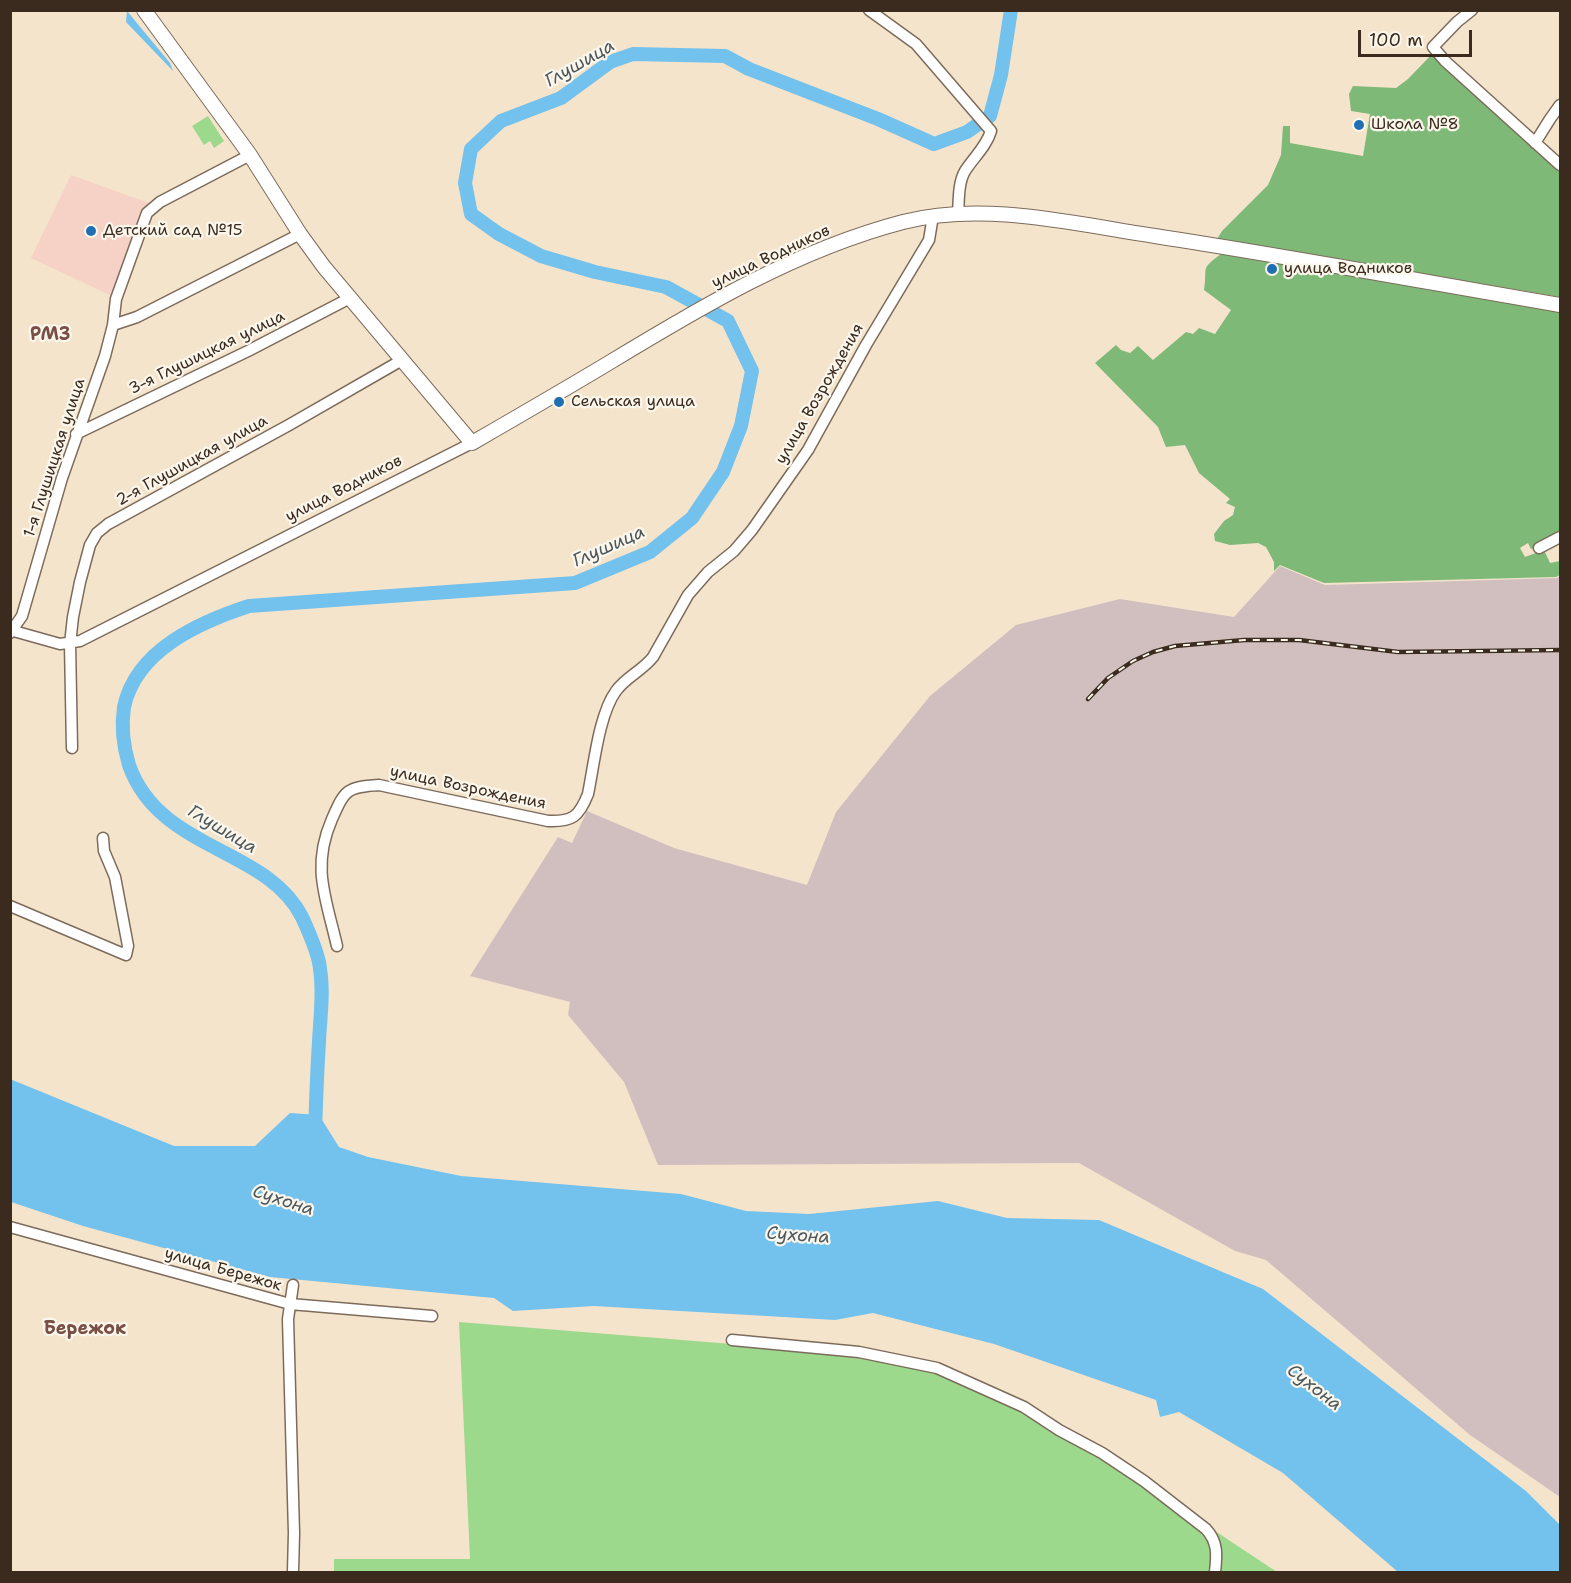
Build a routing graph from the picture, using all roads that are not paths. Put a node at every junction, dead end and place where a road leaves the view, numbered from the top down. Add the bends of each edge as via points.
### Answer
1 (144, 10) edge
2 (869, 10) edge
3 (1472, 10) edge
4 (1560, 105) edge
5 (1535, 143) junction
6 (250, 155) junction
7 (1560, 165) edge
8 (958, 214) junction
9 (933, 216) junction
10 (300, 234) junction
11 (350, 298) junction
12 (1560, 305) edge
13 (113, 325) junction
14 (402, 360) junction
15 (76, 434) junction
16 (472, 443) junction
17 (1560, 537) edge
18 (1539, 548) dead end
19 (11, 631) edge
20 (70, 644) junction
21 (72, 748) dead end
22 (103, 838) dead end
23 (10, 906) edge
24 (338, 946) dead end
25 (10, 1227) edge
26 (293, 1285) dead end
27 (290, 1304) junction
28 (432, 1316) dead end
29 (732, 1340) dead end
30 (293, 1572) edge
31 (1215, 1572) edge

1 - 6 main road
2 - 8 street via 916,44 991,131 964,173
3 - 5 street via 1433,47
4 - 5 street
5 - 7 street
6 - 10 main road
6 - 13 street, 1-я Глушицкая улица via 160,202 147,213 116,299
8 - 9 main road, улица Водников
8 - 12 main road, улица Водников via 1014,215 1074,224
9 - 16 main road, улица Водников via 903,222 790,262 675,323
9 - 24 street, улица Возрождения via 929,240 808,450 752,530 688,595 646,666 622,684 609,702 588,794 578,813 567,821 548,821 379,785 351,789 338,806 324,837 321,855 322,885
10 - 11 main road
10 - 13 street via 169,302
11 - 14 main road
11 - 15 street, 3-я Глушицкая улица
13 - 15 street, 1-я Глушицкая улица
14 - 16 main road
14 - 20 street, 2-я Глушицкая улица via 101,528 90,545 80,582
15 - 19 street, 1-я Глушицкая улица via 22,616
16 - 20 street, улица Водников
17 - 18 street
19 - 20 street
20 - 21 street
22 - 23 street via 115,877 128,946 126,955
25 - 27 street, улица Бережок
26 - 27 street
27 - 28 street, улица Бережок
27 - 30 street
29 - 31 street via 859,1352 938,1368 1024,1407 1144,1481 1206,1529 1214,1538 1217,1552

